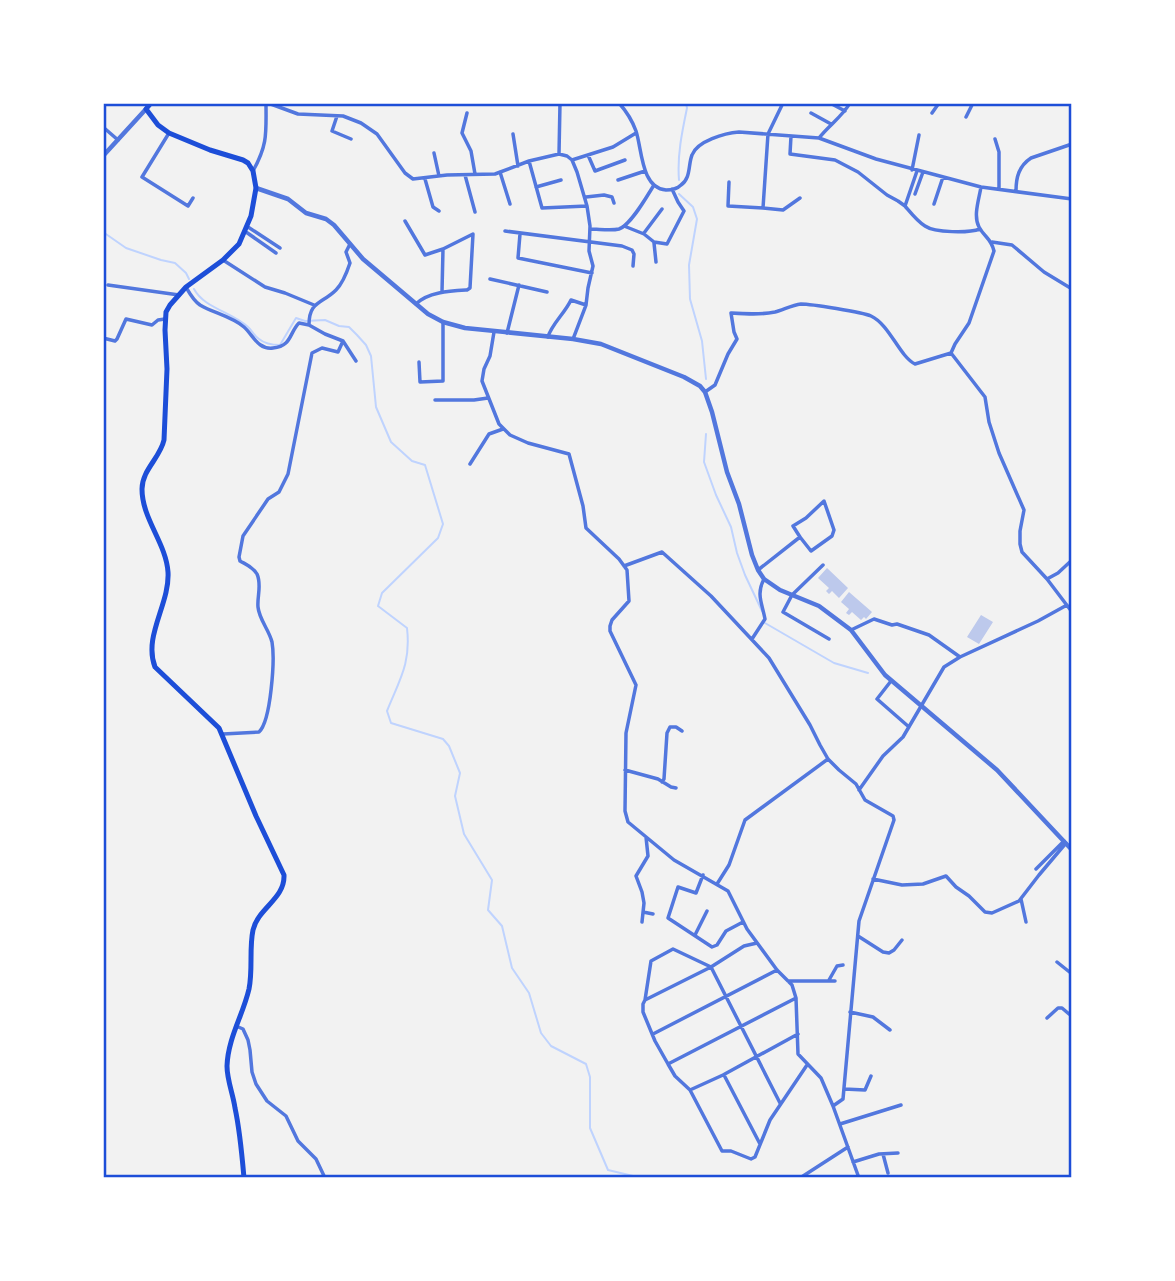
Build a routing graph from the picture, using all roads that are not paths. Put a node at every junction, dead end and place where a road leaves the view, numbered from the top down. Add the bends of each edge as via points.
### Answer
1 (151, 103) edge
2 (267, 103) edge
3 (560, 103) edge
4 (619, 103) edge
5 (783, 103) edge
6 (830, 103) edge
7 (850, 103) edge
8 (939, 103) edge
9 (973, 103) edge
10 (146, 109) junction
11 (845, 111) junction
12 (467, 113) dead end
13 (811, 113) dead end
14 (932, 113) dead end
15 (337, 116) junction
16 (967, 117) dead end
17 (831, 124) junction
18 (103, 127) edge
19 (169, 133) junction
20 (636, 133) junction
21 (513, 134) dead end
22 (768, 134) junction
23 (919, 135) dead end
24 (791, 136) junction
25 (819, 138) junction
26 (351, 139) dead end
27 (996, 139) dead end
28 (118, 141) junction
29 (1072, 144) edge
30 (434, 153) dead end
31 (559, 154) junction
32 (588, 155) junction
33 (103, 156) edge
34 (572, 160) junction
35 (625, 160) dead end
36 (529, 161) junction
37 (518, 166) junction
38 (915, 170) junction
39 (253, 171) junction
40 (645, 171) junction
41 (500, 172) junction
42 (923, 172) junction
43 (465, 175) junction
44 (475, 175) junction
45 (439, 176) junction
46 (943, 177) junction
47 (425, 179) junction
48 (561, 180) dead end
49 (618, 180) dead end
50 (729, 181) dead end
51 (654, 185) junction
52 (536, 187) junction
53 (981, 187) junction
54 (256, 188) junction
55 (672, 189) junction
56 (999, 189) junction
57 (1016, 191) junction
58 (915, 194) dead end
59 (586, 197) junction
60 (194, 198) dead end
61 (800, 198) dead end
62 (1072, 199) edge
63 (614, 203) dead end
64 (510, 204) dead end
65 (934, 204) dead end
66 (587, 206) junction
67 (905, 206) junction
68 (763, 208) junction
69 (662, 209) dead end
70 (439, 211) dead end
71 (475, 212) dead end
72 (405, 221) dead end
73 (624, 226) junction
74 (247, 229) junction
75 (590, 229) junction
76 (980, 229) junction
77 (505, 231) dead end
78 (520, 233) junction
79 (644, 234) junction
80 (590, 241) junction
81 (654, 242) junction
82 (992, 242) junction
83 (351, 244) junction
84 (280, 248) dead end
85 (443, 249) junction
86 (276, 253) dead end
87 (223, 260) junction
88 (656, 262) dead end
89 (633, 266) dead end
90 (592, 273) junction
91 (490, 279) dead end
92 (108, 285) dead end
93 (519, 285) junction
94 (186, 287) junction
95 (1072, 289) edge
96 (442, 292) junction
97 (547, 292) dead end
98 (179, 295) junction
99 (416, 304) junction
100 (314, 305) junction
101 (586, 305) junction
102 (165, 319) junction
103 (443, 322) junction
104 (309, 325) junction
105 (494, 332) junction
106 (507, 333) junction
107 (548, 337) junction
108 (103, 338) edge
109 (573, 339) junction
110 (343, 341) junction
111 (951, 353) junction
112 (356, 361) dead end
113 (419, 362) dead end
114 (705, 393) junction
115 (488, 398) junction
116 (435, 400) dead end
117 (503, 429) junction
118 (470, 464) dead end
119 (800, 537) junction
120 (1072, 560) edge
121 (823, 565) dead end
122 (624, 566) junction
123 (758, 570) junction
124 (764, 579) junction
125 (1047, 579) junction
126 (792, 595) junction
127 (1067, 606) junction
128 (1072, 612) edge
129 (851, 630) junction
130 (752, 639) junction
131 (829, 639) dead end
132 (960, 657) junction
133 (891, 681) junction
134 (921, 705) junction
135 (909, 727) junction
136 (682, 731) dead end
137 (223, 734) junction
138 (828, 759) junction
139 (625, 770) junction
140 (662, 782) junction
141 (676, 788) dead end
142 (859, 790) junction
143 (646, 837) junction
144 (1065, 842) junction
145 (1072, 850) edge
146 (1036, 869) dead end
147 (703, 875) junction
148 (873, 879) junction
149 (717, 884) junction
150 (1021, 899) junction
151 (707, 911) dead end
152 (643, 912) junction
153 (653, 914) dead end
154 (642, 922) dead end
155 (743, 922) junction
156 (1026, 922) dead end
157 (695, 935) junction
158 (858, 936) junction
159 (902, 940) dead end
160 (758, 943) junction
161 (1057, 962) dead end
162 (843, 965) dead end
163 (711, 967) junction
164 (777, 970) junction
165 (1072, 974) edge
166 (788, 981) junction
167 (829, 981) junction
168 (835, 981) dead end
169 (725, 996) junction
170 (796, 998) junction
171 (645, 1000) junction
172 (850, 1012) junction
173 (1071, 1014) edge
174 (1047, 1018) dead end
175 (236, 1026) junction
176 (740, 1026) junction
177 (890, 1030) dead end
178 (653, 1034) junction
179 (798, 1034) junction
180 (756, 1056) junction
181 (668, 1064) junction
182 (807, 1065) junction
183 (723, 1074) junction
184 (871, 1076) dead end
185 (844, 1089) junction
186 (690, 1090) junction
187 (780, 1103) junction
188 (901, 1105) dead end
189 (833, 1106) junction
190 (840, 1124) junction
191 (761, 1144) junction
192 (848, 1147) junction
193 (898, 1153) dead end
194 (883, 1154) junction
195 (853, 1162) junction
196 (811, 1171) junction
197 (888, 1172) dead end
198 (244, 1178) edge
199 (325, 1178) edge
200 (800, 1178) edge
201 (816, 1178) edge
202 (859, 1178) edge

1 - 10 main road
2 - 15 street via 298,114
2 - 39 street via 266,140
3 - 31 street
4 - 20 street
5 - 22 street
6 - 11 street
7 - 11 street
8 - 14 street
9 - 16 street
10 - 19 main road
10 - 28 street
11 - 17 street
12 - 44 street via 462,133
13 - 17 street
15 - 26 street via 332,131
15 - 47 street via 374,131 409,177
17 - 25 street
18 - 28 street
19 - 39 main road via 243,160
19 - 60 street via 142,177 188,206
20 - 32 street
20 - 40 street
21 - 37 street
22 - 24 street
22 - 55 street via 731,132 697,147 687,179
22 - 68 street
23 - 38 street
24 - 25 street
24 - 67 street via 790,154 835,160
25 - 38 street
27 - 56 street
28 - 33 street
29 - 57 street via 1026,161 1018,171
30 - 45 street
31 - 34 street
31 - 36 street
32 - 34 street
32 - 35 street via 595,171
34 - 59 street
36 - 37 street
36 - 52 street
37 - 41 street
38 - 42 street
38 - 67 street
39 - 54 main road
40 - 49 street
40 - 51 street
41 - 44 street
41 - 64 street
42 - 46 street
42 - 58 street
43 - 44 street
43 - 45 street
43 - 71 street
45 - 47 street
46 - 53 street
46 - 65 street
47 - 70 street via 433,207
48 - 52 street
50 - 68 street via 728,206
51 - 55 street
51 - 73 street
52 - 66 street via 542,208
53 - 56 street
53 - 76 street
54 - 74 main road
54 - 83 street via 326,219
55 - 81 street via 684,211 667,244
56 - 57 street
57 - 62 street
59 - 63 street via 604,195
59 - 66 street
61 - 68 street via 783,210
66 - 75 street
67 - 76 street via 928,228
69 - 79 street
72 - 85 street via 425,255
73 - 75 street
73 - 79 street
74 - 84 street
74 - 86 street
74 - 87 main road
75 - 80 street
76 - 82 street
77 - 78 street
78 - 80 street
78 - 90 street via 518,258
79 - 81 street
80 - 89 street via 632,250
80 - 90 street
81 - 88 street
82 - 95 street via 1012,245
82 - 111 street via 994,251 969,323
83 - 99 street
83 - 100 street via 346,249 350,263 341,285
85 - 96 street
85 - 96 street via 473,234 470,288
87 - 94 main road
87 - 100 street via 265,287
90 - 101 street
91 - 93 street
92 - 98 street
93 - 97 street
93 - 106 street
94 - 98 main road
94 - 104 street via 200,305 242,325 255,342 268,348 288,342 299,323
96 - 99 street
98 - 102 main road
99 - 103 street
100 - 104 street
101 - 107 street via 571,300
101 - 109 street
102 - 108 street via 152,325 126,319 115,341
102 - 137 main road via 163,448 142,489 143,505 168,570 151,654 155,667
103 - 105 street
103 - 113 street via 443,381 420,382
104 - 110 street
105 - 106 street
105 - 115 street via 482,376
106 - 107 street
107 - 109 street
109 - 114 street via 601,344 661,367 693,381
110 - 112 street
110 - 137 street via 338,352 321,348 312,353 285,482 243,536 240,561 253,567 260,582 258,611 272,642 269,709 259,732
111 - 114 street via 915,364 874,317 843,310 801,304 762,314 731,313 737,339 715,385
111 - 125 street via 985,397 999,453 1024,510 1022,552
114 - 123 street
115 - 116 street
115 - 117 street
117 - 118 street via 489,434
117 - 122 street via 528,443 569,454 586,528
119 - 119 street via 793,526 824,501 832,536 811,551
119 - 123 street
120 - 125 street
121 - 126 street
122 - 130 street via 662,552
122 - 139 street via 629,601 612,620 610,631 636,685 626,733
123 - 124 street
124 - 126 street
124 - 130 street via 759,592 765,619
125 - 127 street
126 - 129 street via 819,606
126 - 131 street via 783,613
127 - 128 street
127 - 132 street
129 - 132 street via 874,619 897,624 929,635
129 - 133 street
130 - 138 street via 769,658
132 - 134 street via 944,667
133 - 134 street
133 - 135 street via 877,699
134 - 135 street
134 - 144 street via 1001,773
135 - 142 street
136 - 140 street via 670,727 667,733
137 - 175 main road via 284,878 279,894 256,922 250,986
138 - 142 street
138 - 149 street via 745,820
139 - 140 street
139 - 143 street via 626,818
140 - 141 street
142 - 148 street via 865,800 894,820
143 - 147 street via 674,860
143 - 152 street via 648,856 636,876
144 - 145 street
144 - 146 street
144 - 150 street
147 - 149 street
147 - 157 street via 696,893 678,887 668,918
148 - 150 street via 902,885 946,876 985,912 992,913
148 - 158 street
149 - 155 street via 728,891
150 - 156 street
151 - 157 street
152 - 153 street
152 - 154 street
155 - 157 street via 726,931 717,946
155 - 160 street
158 - 159 street via 889,953
158 - 172 street
160 - 163 street via 744,946
160 - 164 street
161 - 165 street
162 - 167 street via 837,965
163 - 169 street
163 - 171 street
163 - 171 street via 673,949 651,961
164 - 166 street
164 - 169 street
166 - 167 street
166 - 170 street
167 - 168 street
169 - 176 street
169 - 178 street
170 - 176 street
170 - 179 street
171 - 178 street via 643,1012
172 - 177 street via 873,1017
172 - 185 street
173 - 174 street via 1058,1007
175 - 198 main road via 227,1072
175 - 199 street via 248,1040 256,1084 267,1101 286,1116
176 - 180 street
176 - 181 street
178 - 181 street
179 - 180 street
179 - 182 street via 798,1054
180 - 183 street
180 - 187 street
181 - 186 street
182 - 187 street
182 - 189 street via 821,1078
183 - 186 street
183 - 191 street
184 - 185 street via 865,1090
185 - 189 street via 843,1099
186 - 191 street via 722,1150 751,1159
187 - 191 street
188 - 190 street
189 - 190 street
190 - 192 street
192 - 195 street
192 - 196 street
193 - 194 street
194 - 195 street
194 - 197 street
195 - 202 street
196 - 200 street
196 - 201 street

